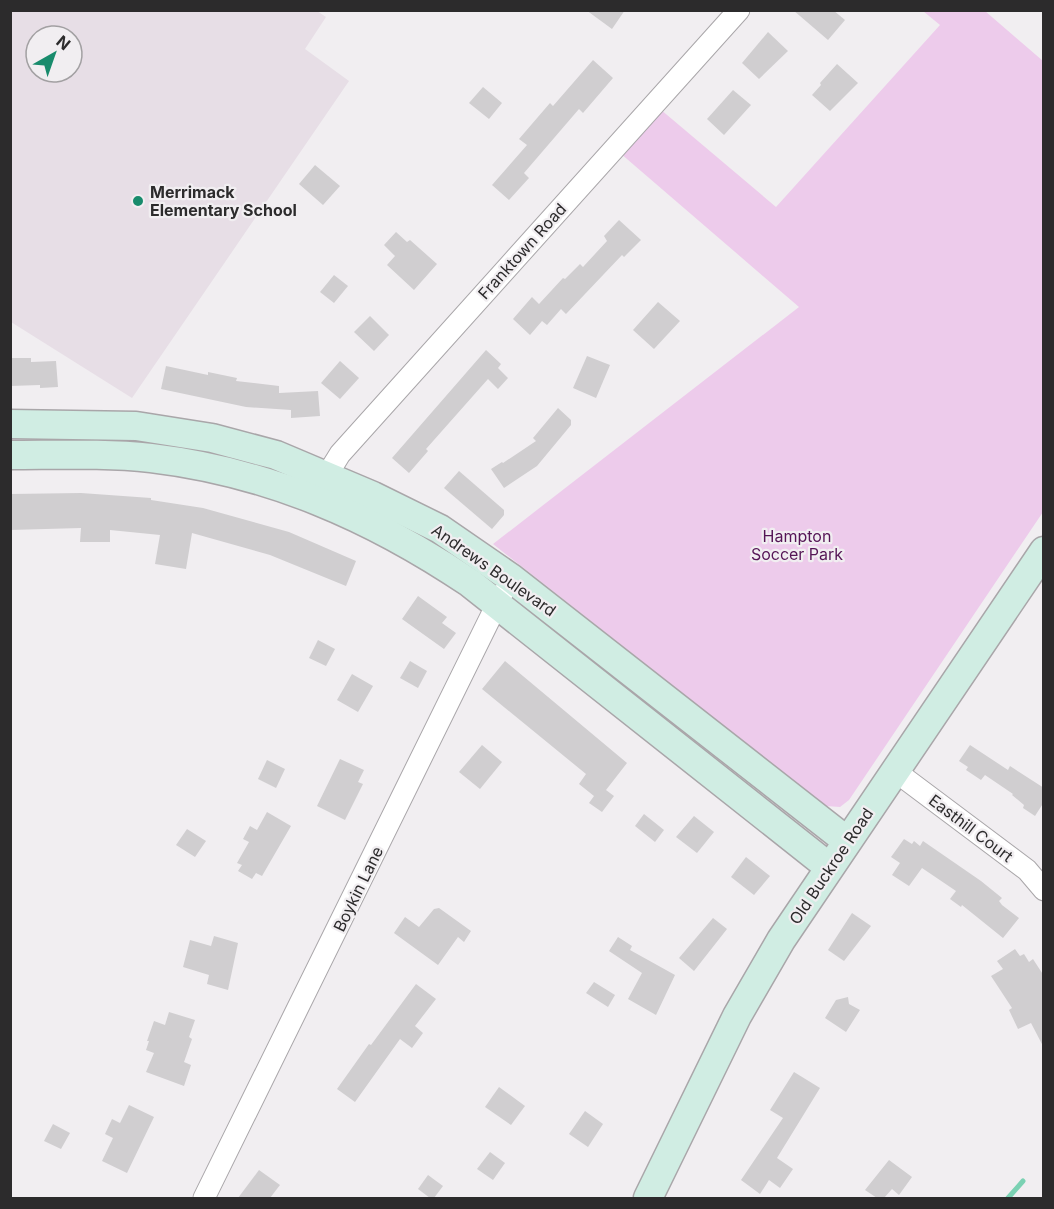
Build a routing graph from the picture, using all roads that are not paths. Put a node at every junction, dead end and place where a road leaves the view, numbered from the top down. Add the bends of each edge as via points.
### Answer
1 (739, 10) edge
2 (10, 424) edge
3 (10, 455) edge
4 (323, 488) junction
5 (1044, 551) edge
6 (511, 578) junction
7 (497, 604) junction
8 (895, 771) junction
9 (847, 841) junction
10 (829, 867) junction
11 (1044, 890) edge
12 (204, 1198) edge
13 (648, 1198) edge

1 - 4 street, Franktown Road via 340,454
2 - 4 street, Andrews Boulevard via 136,426 212,438 276,455
3 - 4 street, Andrews Boulevard via 117,456 181,462 256,479
4 - 6 street, Andrews Boulevard via 440,529
4 - 7 street, Andrews Boulevard via 341,510 431,558
5 - 8 street, Old Buckroe Road
6 - 7 street, Boykin Lane
6 - 9 street, Andrews Boulevard
7 - 10 street, Andrews Boulevard
7 - 12 street, Boykin Lane
8 - 9 street, Old Buckroe Road
8 - 11 street, Easthill Court via 1027,870
9 - 10 street, Old Buckroe Road
10 - 13 street, Old Buckroe Road via 737,1016

